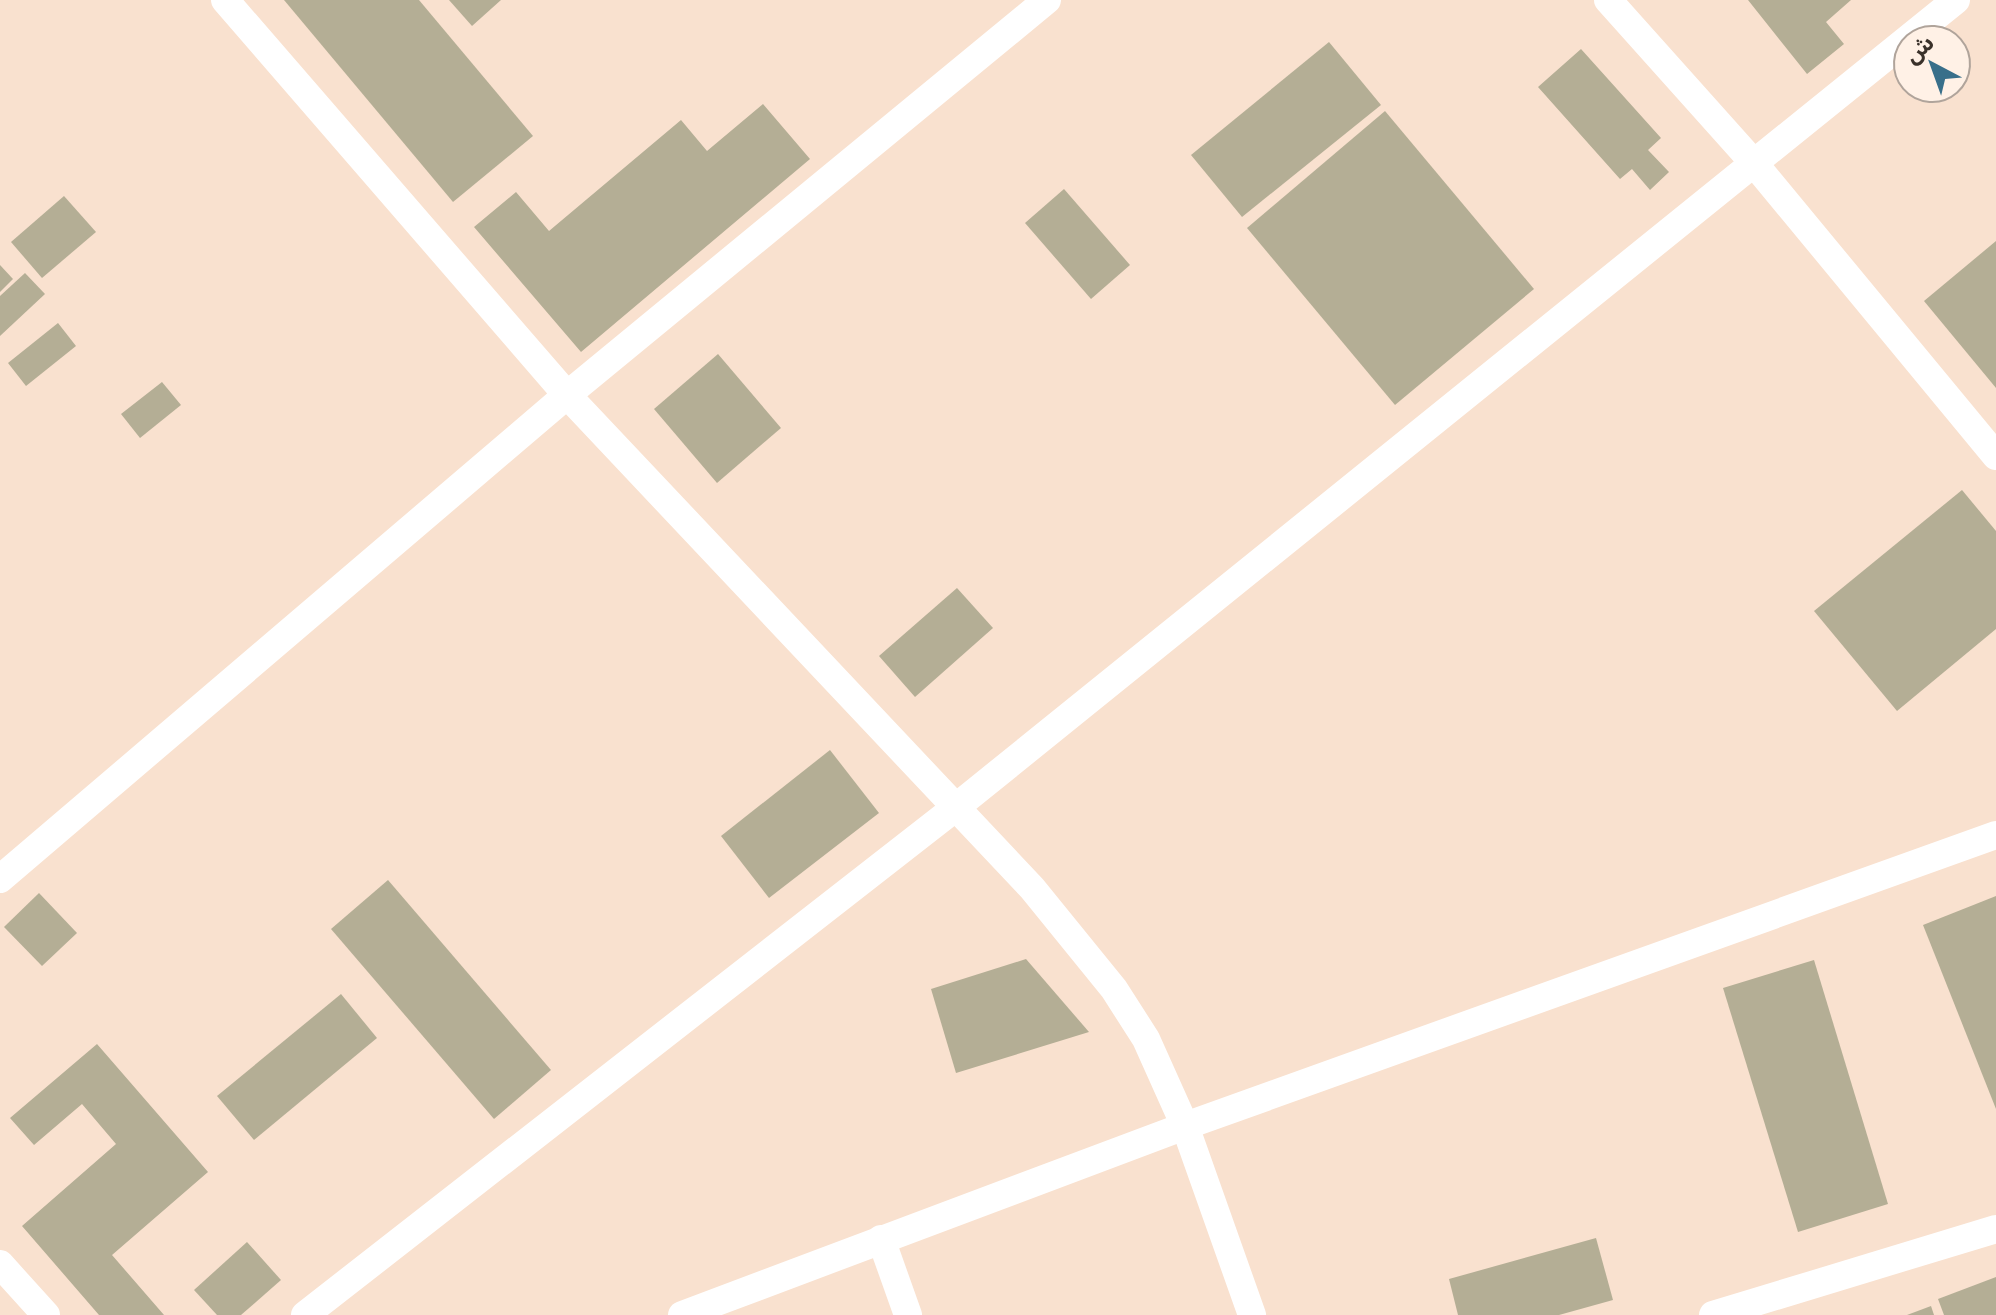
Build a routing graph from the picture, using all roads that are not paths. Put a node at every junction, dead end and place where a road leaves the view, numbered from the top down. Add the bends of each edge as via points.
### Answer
1 (225, 0) edge
2 (1047, 0) edge
3 (1608, 0) edge
4 (1956, 0) edge
5 (1753, 162) junction
6 (567, 395) junction
7 (1996, 456) edge
8 (955, 808) junction
9 (1996, 835) edge
10 (0, 879) edge
11 (1185, 1126) junction
12 (1996, 1229) edge
13 (881, 1239) junction
14 (0, 1264) edge
15 (46, 1315) edge
16 (305, 1315) edge
17 (682, 1315) edge
18 (908, 1315) edge
19 (1252, 1315) edge
20 (1713, 1315) edge

1 - 6 street
2 - 6 street
3 - 5 street
4 - 5 street
5 - 7 street
5 - 8 street
6 - 8 street
6 - 10 street
8 - 11 street via 1032,888 1114,989 1146,1039
8 - 16 street
9 - 11 street
11 - 13 street
11 - 19 street
12 - 20 street
13 - 17 street
13 - 18 street
14 - 15 street

